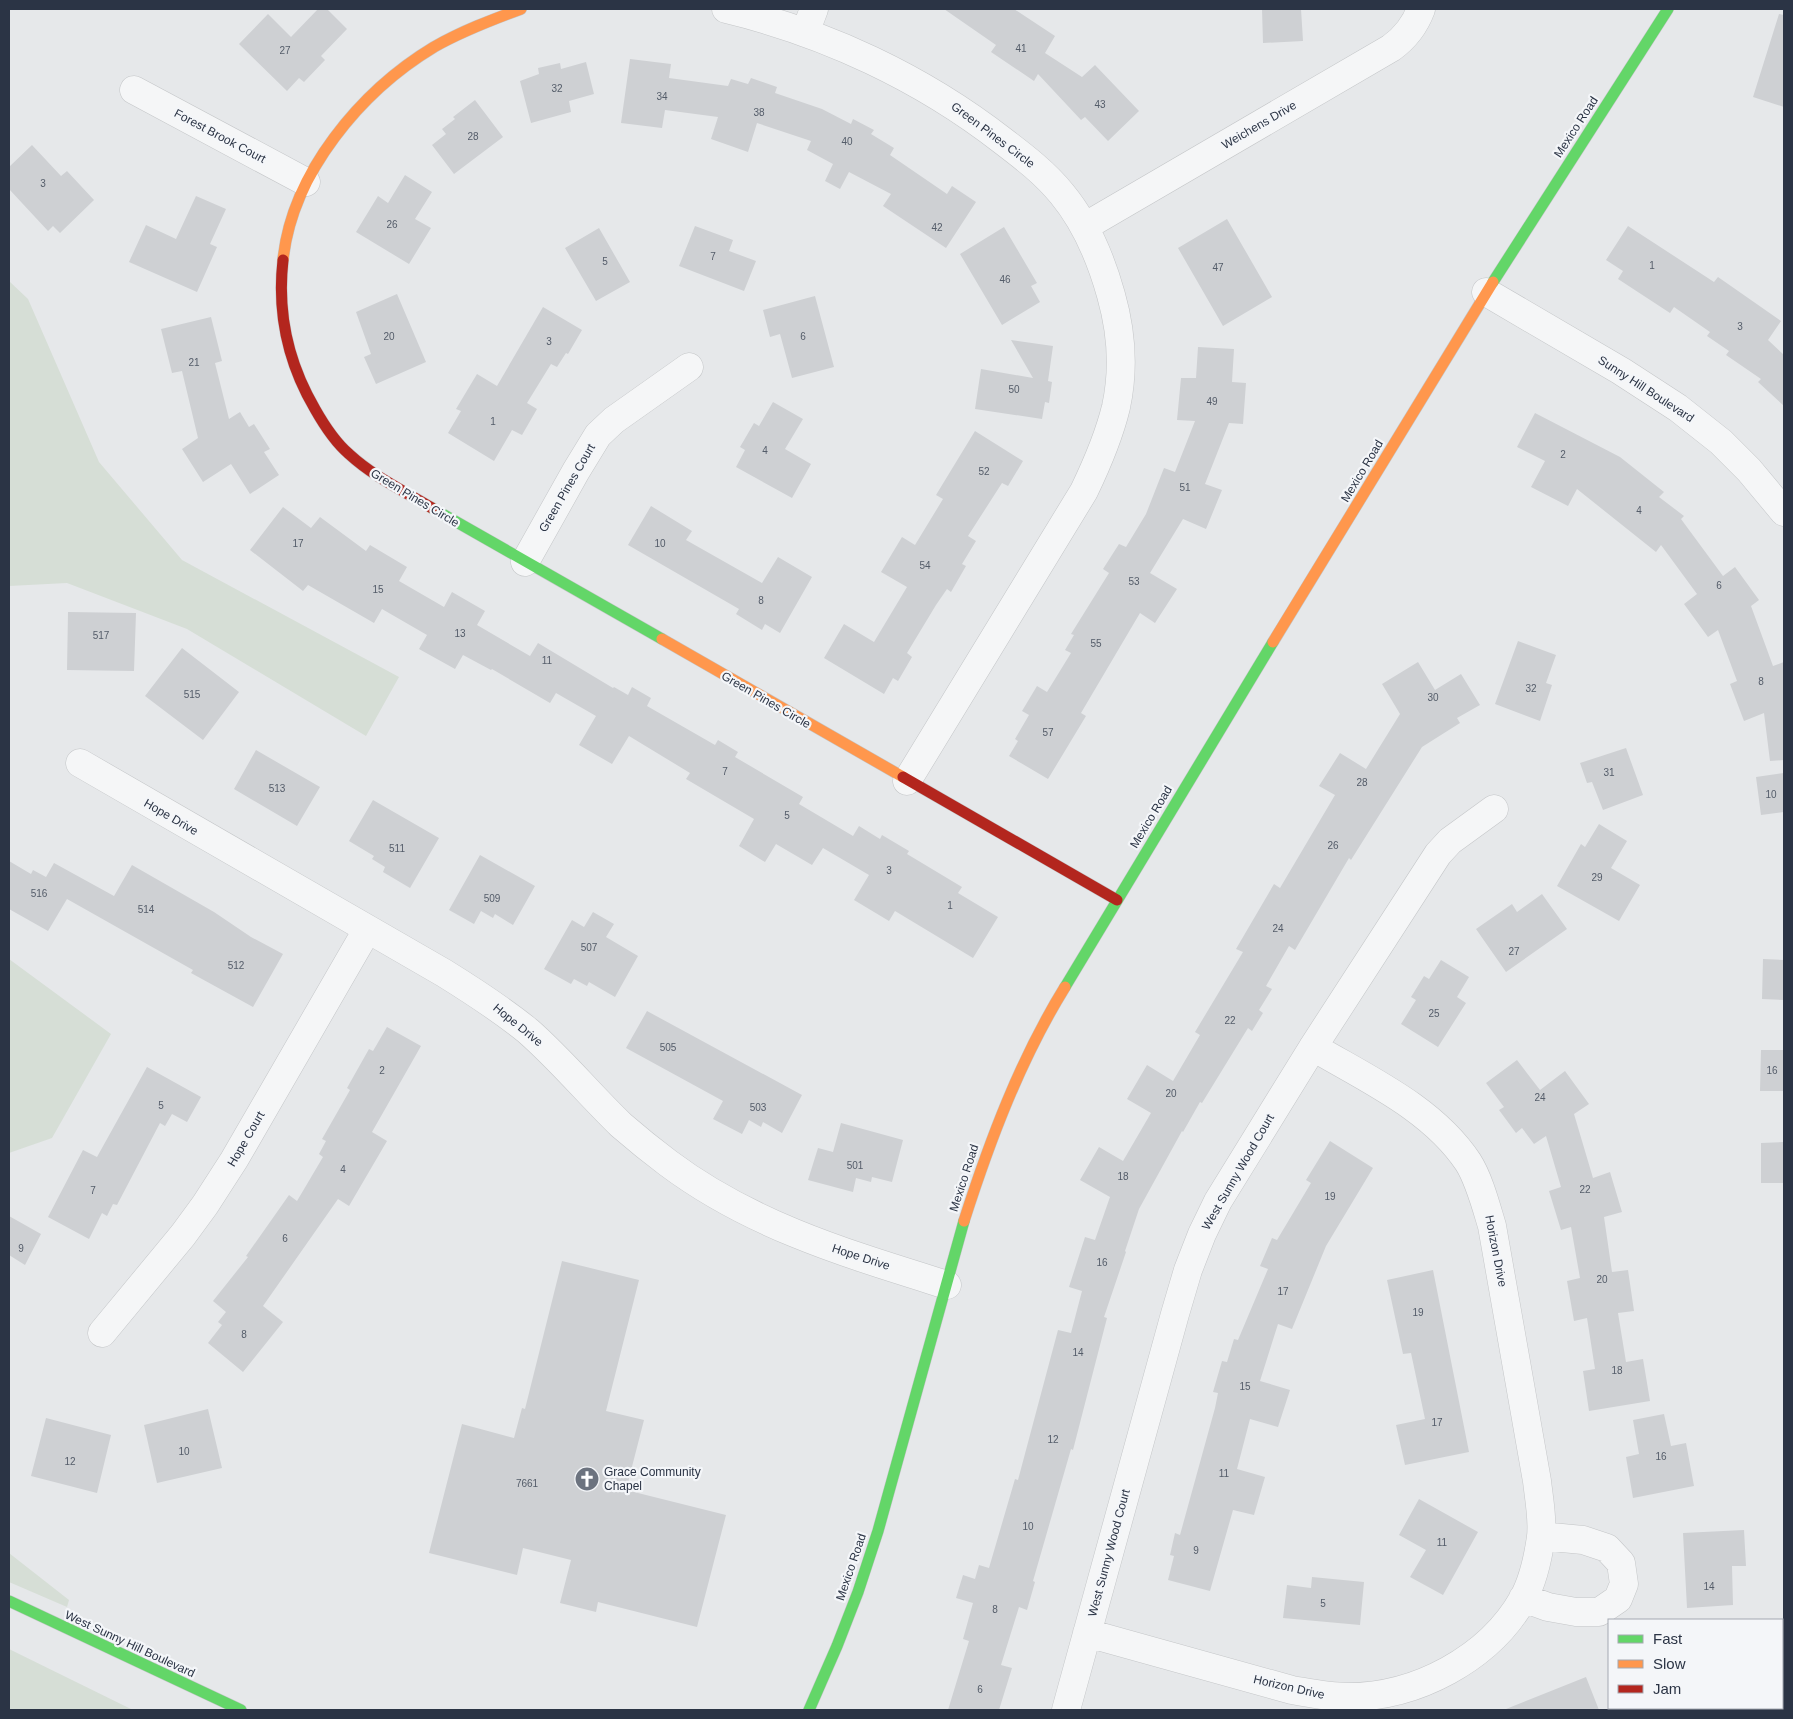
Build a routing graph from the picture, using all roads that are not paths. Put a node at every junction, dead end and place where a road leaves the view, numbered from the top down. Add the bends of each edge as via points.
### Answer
1 (521, 9) edge
2 (726, 9) edge
3 (1421, 9) edge
4 (1668, 9) edge
5 (809, 21) edge
6 (134, 90) dead end
7 (306, 182) junction
8 (1084, 226) junction
9 (1486, 292) junction
10 (689, 367) dead end
11 (1784, 512) edge
12 (525, 562) junction
13 (80, 763) dead end
14 (907, 781) junction
15 (1494, 809) dead end
16 (1117, 900) junction
17 (367, 930) junction
18 (1313, 1047) junction
19 (947, 1285) junction
20 (102, 1333) dead end
21 (1541, 1536) junction
22 (1523, 1598) junction
23 (9, 1601) edge
24 (1087, 1632) junction
25 (241, 1710) edge
26 (809, 1710) edge
27 (1066, 1710) edge

1 - 7 main road, Green Pines Circle via 446,40 408,65 342,130
2 - 5 street, Green Pines Circle
3 - 8 street, Weichens Drive via 1402,40 1391,48
4 - 9 main road, Mexico Road
5 - 8 street, Green Pines Circle via 958,108 1031,162 1062,194
6 - 7 street, Forest Brook Court
7 - 12 main road, Green Pines Circle via 284,244 280,288 283,324 294,366 313,408 339,444 372,474
8 - 14 street, Green Pines Circle via 1105,272 1117,316 1121,360 1116,406 1104,448 1084,491
9 - 11 street, Sunny Hill Boulevard via 1678,408 1721,442
9 - 16 main road, Mexico Road
10 - 12 street, Green Pines Court via 598,435
12 - 14 main road, Green Pines Circle
13 - 17 street, Hope Drive
14 - 16 main road, Green Pines Circle
15 - 18 street, West Sunny Wood Court via 1450,841 1438,854
16 - 19 main road, Mexico Road via 1045,1019 1012,1091 986,1153
17 - 19 street, Hope Drive via 495,1005 557,1058 622,1125 698,1184 793,1234
17 - 20 street, Hope Court via 210,1198
18 - 21 street, Horizon Drive via 1432,1121 1469,1163 1492,1226 1537,1481
18 - 24 street, West Sunny Wood Court via 1218,1201 1188,1270
19 - 26 main road, Mexico Road via 878,1531 858,1592
21 - 22 street, Horizon Drive via 1533,1575
21 - 22 street via 1583,1540 1607,1548 1621,1564 1624,1584 1618,1599 1599,1612 1548,1607
22 - 24 street, Horizon Drive via 1496,1636 1439,1675 1414,1686 1350,1697 1292,1690
23 - 25 main road, West Sunny Hill Boulevard
24 - 27 street, West Sunny Wood Court

